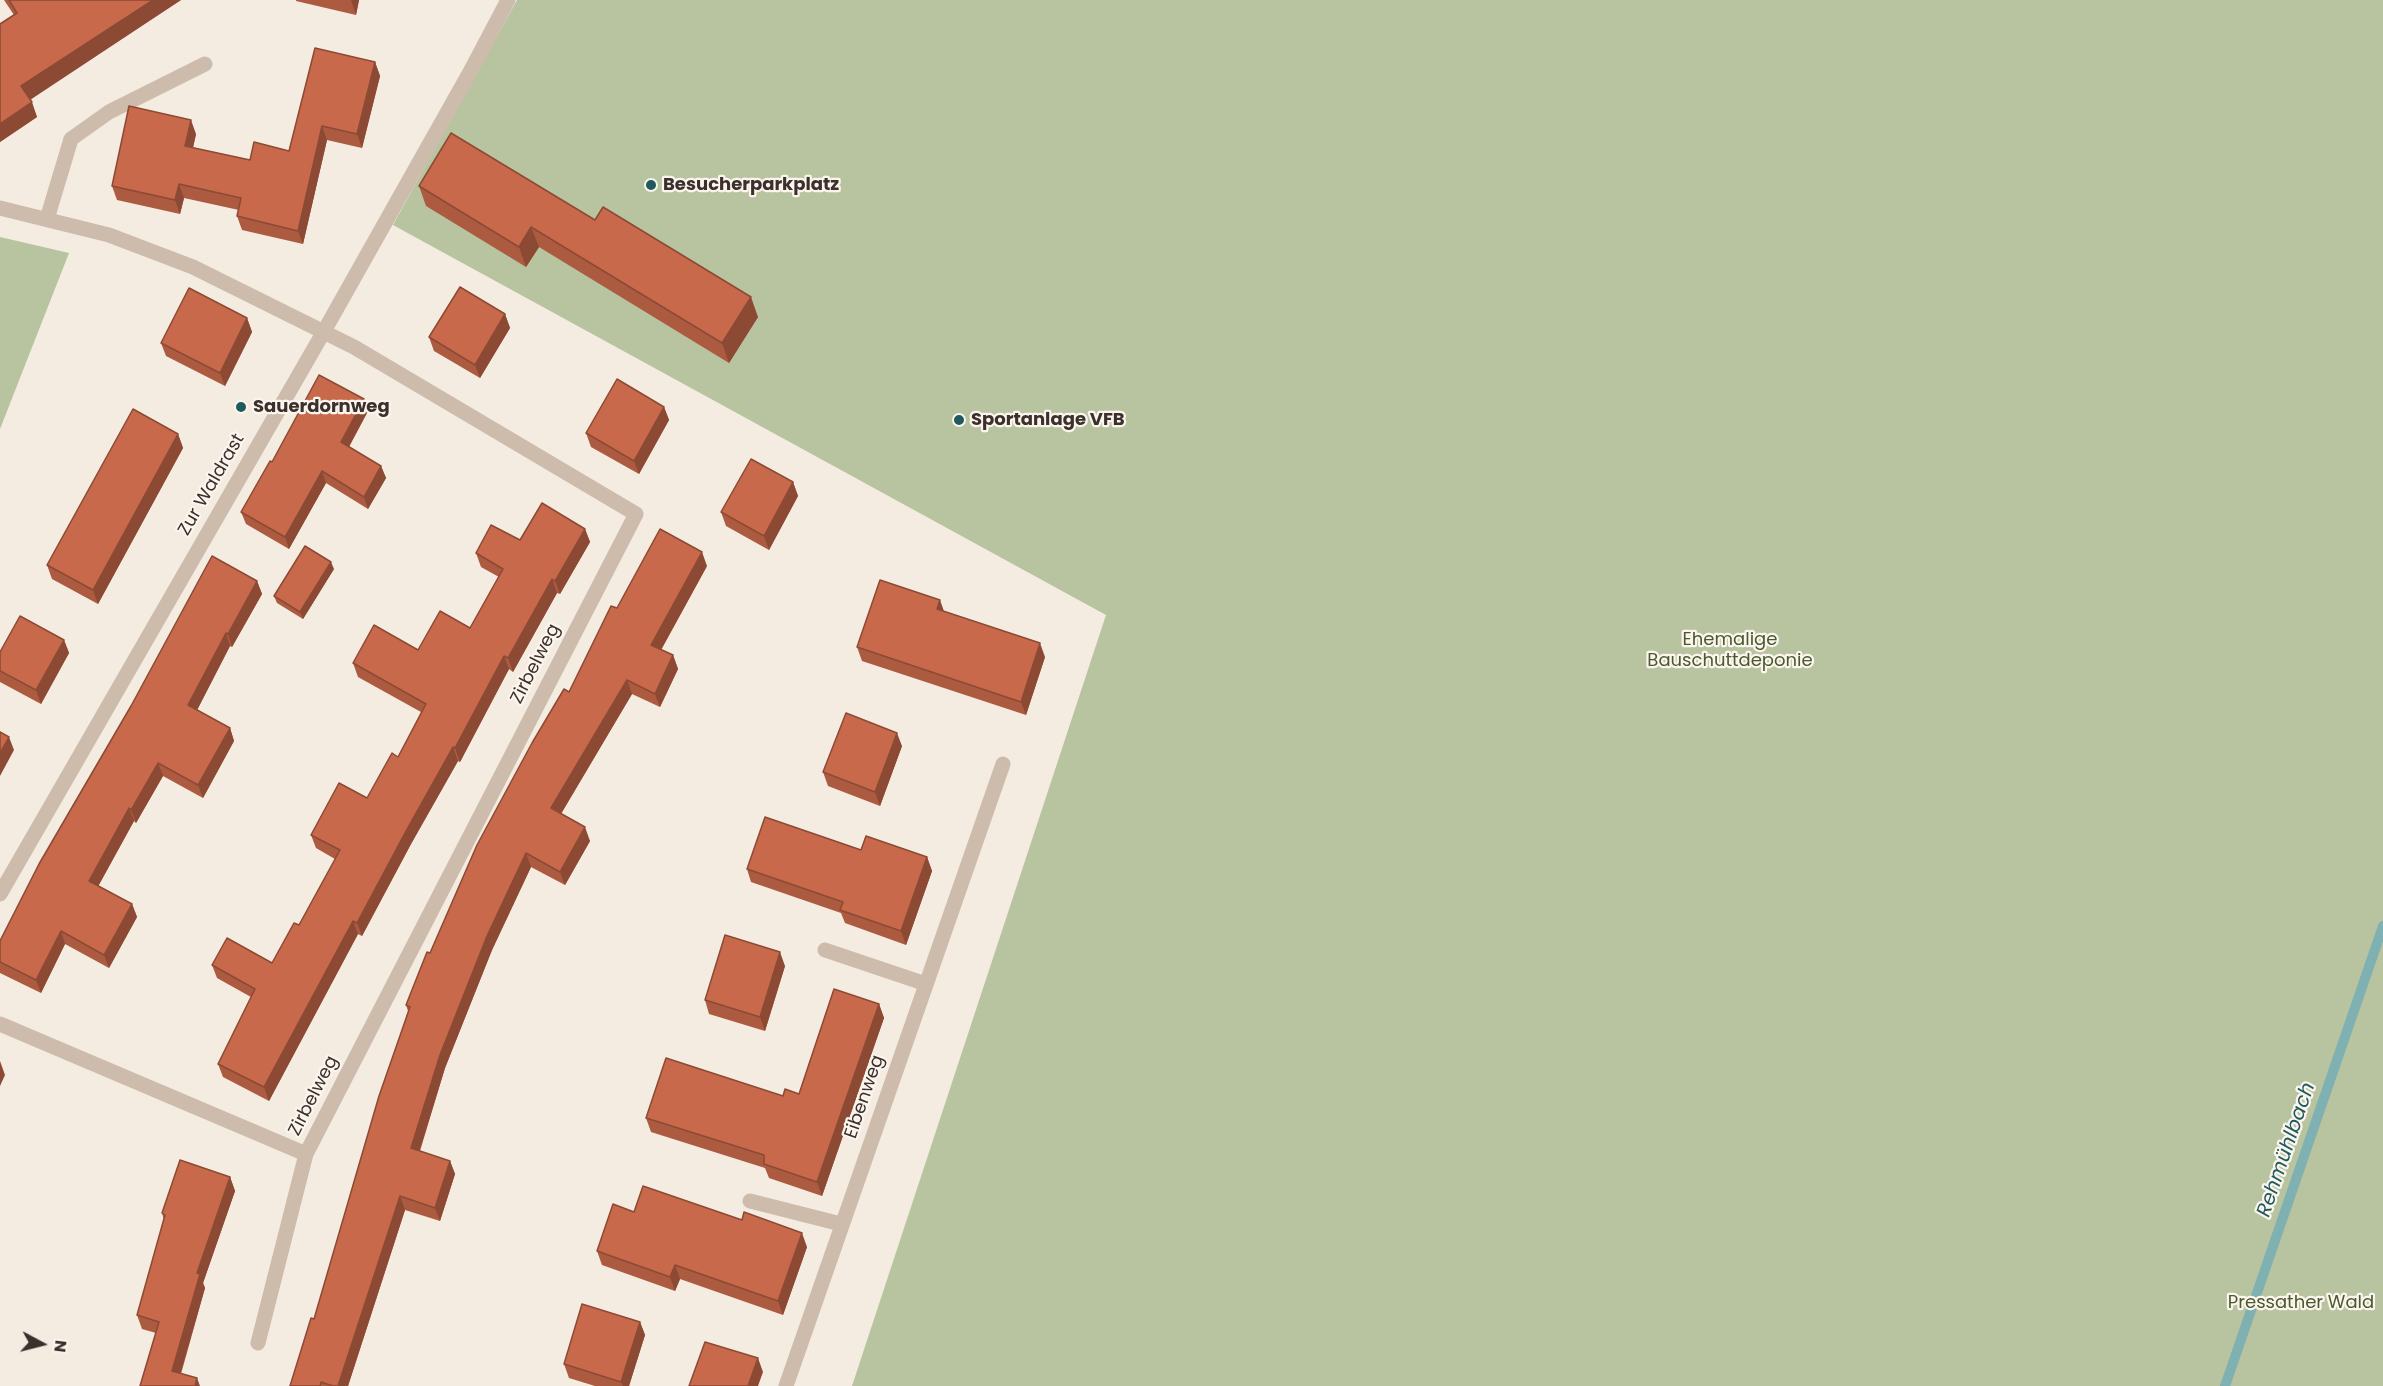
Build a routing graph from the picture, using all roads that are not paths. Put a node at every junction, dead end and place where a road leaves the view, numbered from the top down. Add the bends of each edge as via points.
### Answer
1 (508, 0) edge
2 (205, 64) dead end
3 (0, 208) edge
4 (47, 219) junction
5 (323, 333) junction
6 (1003, 764) dead end
7 (0, 894) edge
8 (825, 950) dead end
9 (926, 984) junction
10 (0, 1023) edge
11 (306, 1154) junction
12 (750, 1201) dead end
13 (841, 1224) junction
14 (258, 1343) dead end
15 (786, 1386) edge

1 - 5 street, Zur Waldrast
2 - 4 street via 109,112 71,140
3 - 4 street
4 - 5 street via 109,236 193,267
5 - 7 street, Zur Waldrast
5 - 11 street, Zirbelweg via 354,347 636,514
6 - 9 street, Eibenweg
8 - 9 street
9 - 13 street, Eibenweg
10 - 11 street, Zirbelweg
11 - 14 street, Zirbelweg
12 - 13 street
13 - 15 street, Eibenweg

